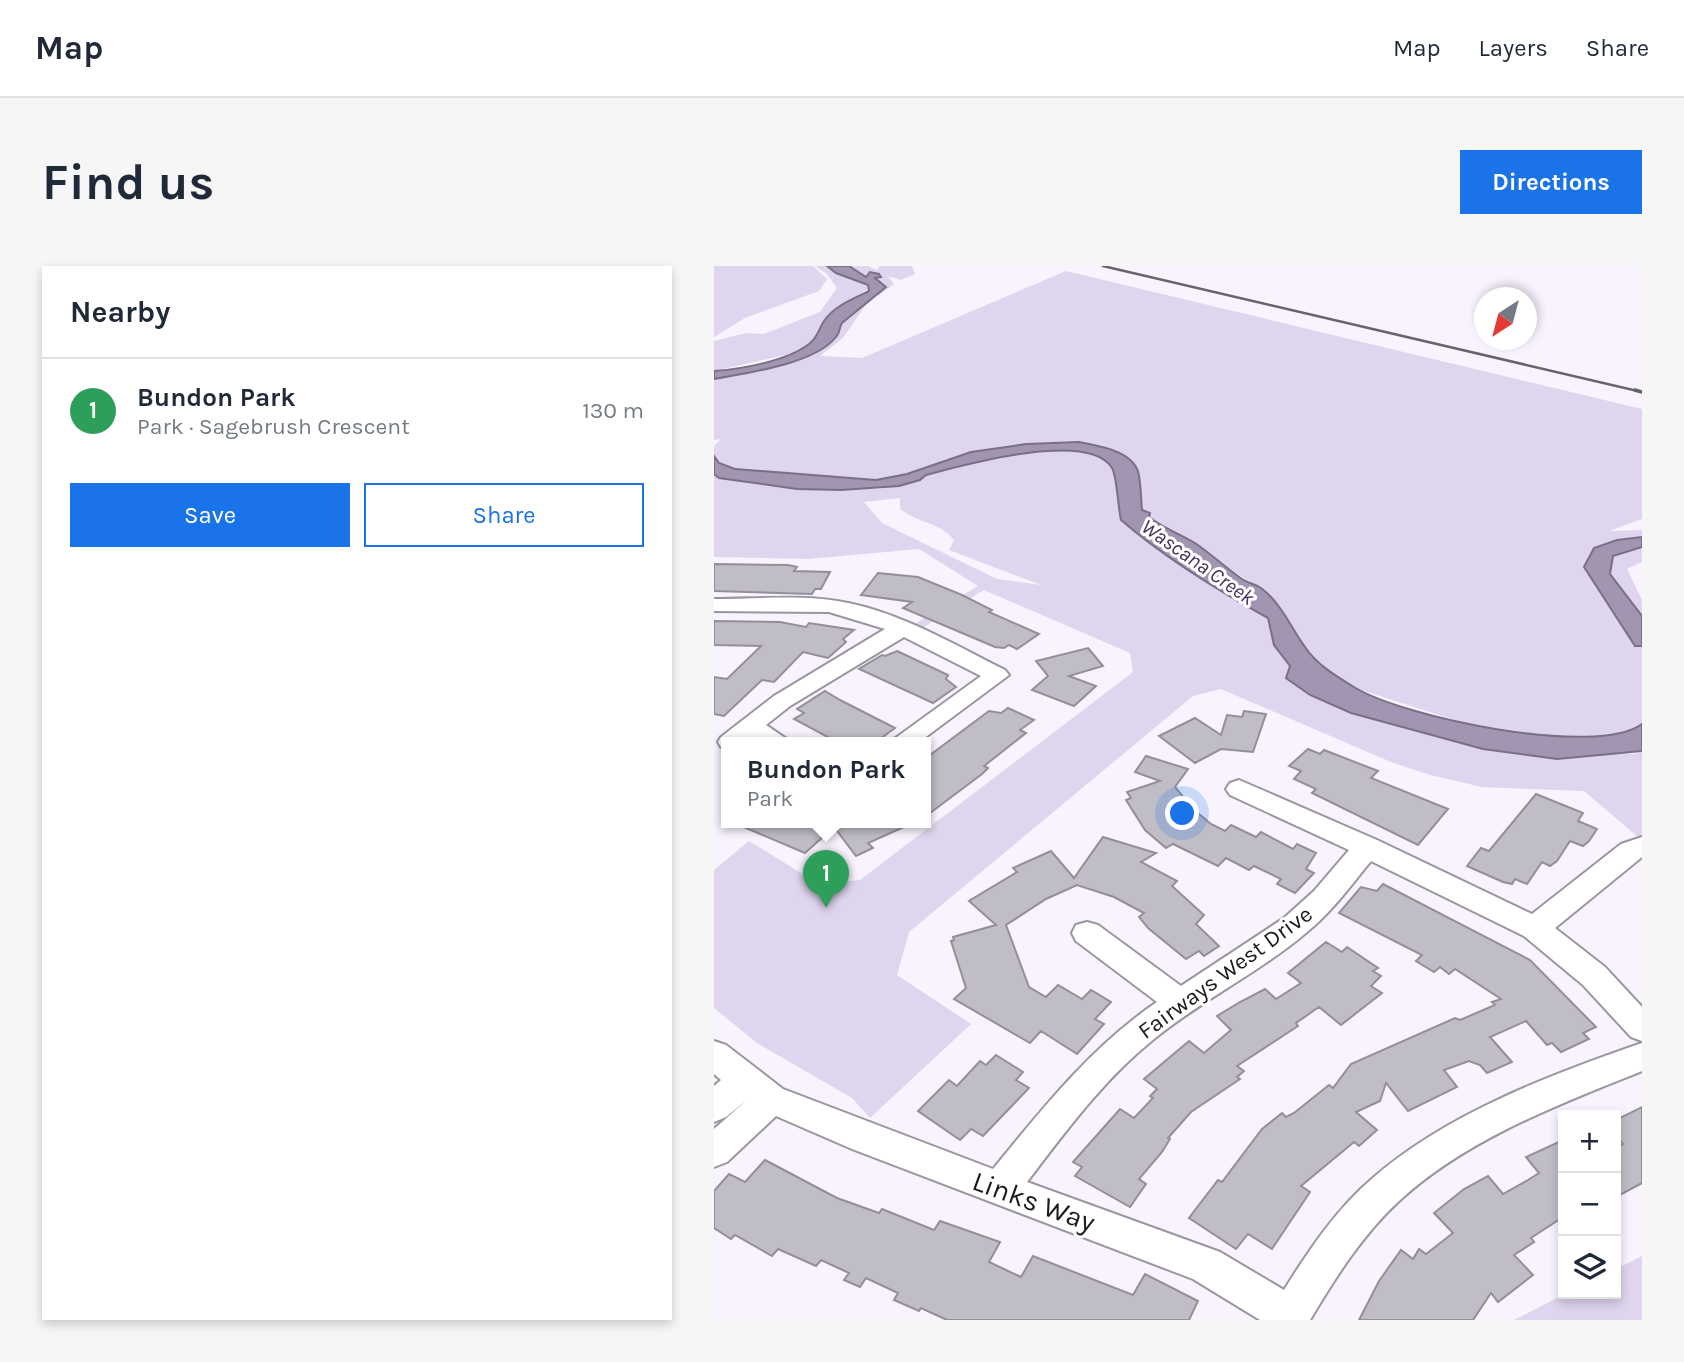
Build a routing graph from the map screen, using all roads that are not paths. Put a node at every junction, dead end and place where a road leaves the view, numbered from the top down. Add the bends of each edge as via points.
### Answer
1 (714, 605) edge
2 (903, 628) junction
3 (739, 734) edge
4 (909, 737) edge
5 (1239, 789) dead end
6 (1367, 847) junction
7 (1642, 847) edge
8 (1535, 928) junction
9 (1087, 933) dead end
10 (1178, 1002) junction
11 (1642, 1028) edge
12 (714, 1055) edge
13 (1642, 1057) edge
14 (758, 1090) junction
15 (714, 1107) edge
16 (714, 1151) edge
17 (1000, 1188) junction
18 (1289, 1318) edge

1 - 2 street via 830,606
2 - 3 street via 782,701
2 - 4 street via 997,675
5 - 6 street
6 - 8 street
6 - 10 street, Fairways West Drive via 1295,926
7 - 8 street via 1631,850
8 - 11 street via 1594,976
9 - 10 street
10 - 17 street, Fairways West Drive via 1125,1045 1070,1100
12 - 14 street, Links Way
13 - 18 street via 1556,1091 1436,1152 1386,1189 1334,1251
14 - 15 street
14 - 16 street
14 - 17 street, Links Way
17 - 18 street, Links Way via 1206,1265

